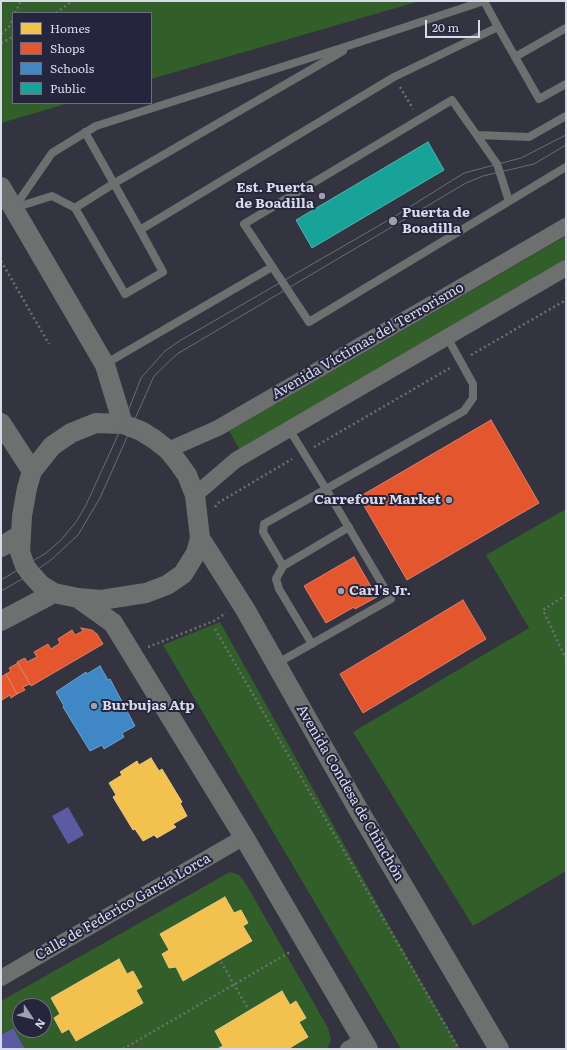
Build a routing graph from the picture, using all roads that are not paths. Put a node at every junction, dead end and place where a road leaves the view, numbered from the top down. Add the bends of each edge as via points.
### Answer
1 (484, 1) edge
2 (498, 27) junction
3 (566, 28) edge
4 (357, 43) junction
5 (515, 57) junction
6 (566, 84) edge
7 (566, 116) edge
8 (85, 132) junction
9 (477, 135) junction
10 (566, 167) edge
11 (113, 184) junction
12 (1, 187) edge
13 (509, 201) junction
14 (13, 208) junction
15 (74, 208) junction
16 (566, 226) edge
17 (140, 230) junction
18 (272, 267) junction
19 (566, 268) edge
20 (447, 337) junction
21 (105, 365) junction
22 (1, 423) edge
23 (123, 424) junction
24 (289, 429) junction
25 (168, 450) junction
26 (32, 471) junction
27 (326, 489) junction
28 (195, 495) junction
29 (348, 527) junction
30 (20, 535) junction
31 (200, 538) junction
32 (1, 547) edge
33 (283, 566) junction
34 (54, 593) junction
35 (78, 598) junction
36 (1, 621) edge
37 (312, 644) junction
38 (276, 664) junction
39 (244, 837) junction
40 (1, 978) edge
41 (360, 1046) edge
42 (499, 1049) edge

1 - 2 lane
1 - 4 lane
2 - 5 lane
2 - 17 lane via 394,76
3 - 5 lane
4 - 8 lane via 96,126
4 - 11 lane
5 - 6 lane via 539,99
7 - 9 lane via 529,137
8 - 11 lane
8 - 14 lane via 52,152
9 - 13 lane via 497,164
9 - 18 lane via 452,100 244,224
10 - 13 lane
11 - 15 lane
11 - 17 lane
12 - 14 street
13 - 18 lane via 309,322
14 - 15 lane via 52,196
14 - 21 street
15 - 17 lane via 125,294 163,272
16 - 25 street, Avenida Víctimas del Terrorismo via 218,428
18 - 21 lane
19 - 20 street
20 - 24 street
20 - 27 lane via 473,384 473,398 464,411
21 - 23 street
22 - 26 street
23 - 25 street via 141,431
23 - 26 street via 96,423 72,433 52,446
24 - 27 lane
24 - 28 street via 236,460
25 - 28 street via 187,476
26 - 30 street via 26,488
27 - 29 lane
27 - 33 lane via 264,524 263,532
28 - 31 street
29 - 33 lane
29 - 37 lane via 391,599
30 - 32 street
30 - 34 street via 20,552 25,566 41,584
31 - 35 street via 190,565 183,574 167,585 127,597 101,600
31 - 38 street, Avenida Condesa de Chinchón
33 - 37 lane via 276,579
34 - 35 street
34 - 36 street
35 - 39 street via 113,623
37 - 38 lane
38 - 42 street, Avenida Condesa de Chinchón
39 - 40 street, Calle de Federico García Lorca
39 - 41 street

